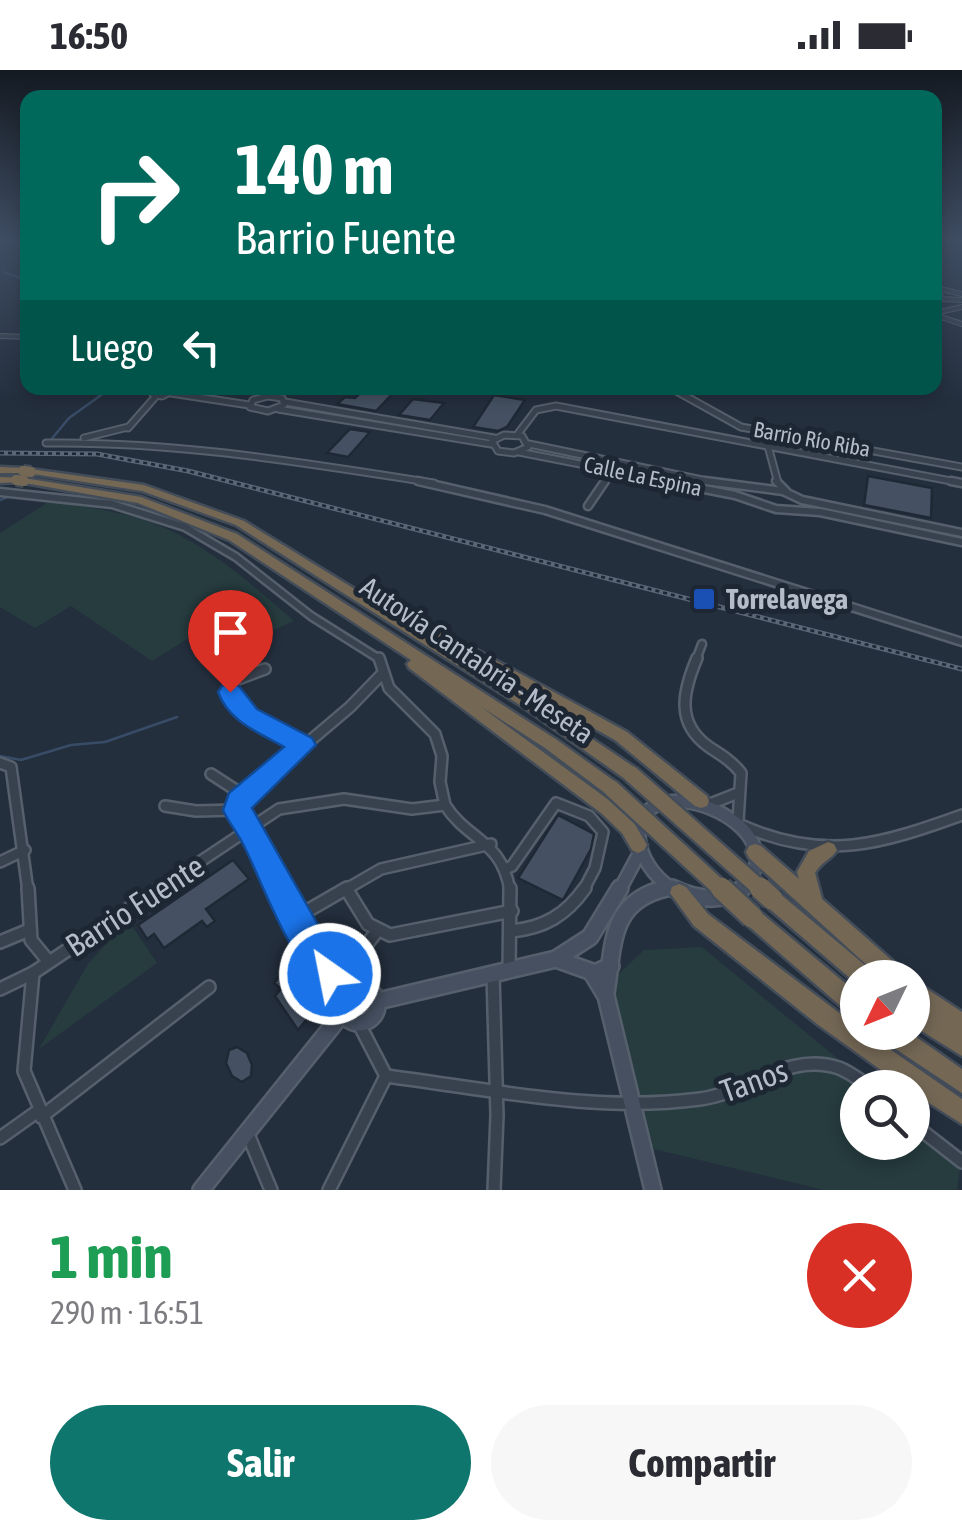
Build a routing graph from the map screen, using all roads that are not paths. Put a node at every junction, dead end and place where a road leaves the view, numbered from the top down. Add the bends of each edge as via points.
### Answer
1 (942, 294) edge
2 (948, 300) junction
3 (962, 300) edge
4 (942, 306) edge
5 (156, 395) edge
6 (203, 395) edge
7 (684, 395) edge
8 (258, 398) junction
9 (232, 400) junction
10 (285, 402) junction
11 (250, 405) junction
12 (278, 409) junction
13 (128, 426) junction
14 (517, 435) junction
15 (72, 440) junction
16 (493, 441) junction
17 (126, 442) junction
18 (46, 443) dead end
19 (529, 444) junction
20 (768, 446) junction
21 (519, 452) junction
22 (962, 466) edge
23 (0, 470) edge
24 (612, 470) junction
25 (24, 476) junction
26 (0, 480) edge
27 (776, 482) junction
28 (962, 483) edge
29 (0, 492) edge
30 (767, 492) junction
31 (792, 495) junction
32 (766, 505) junction
33 (588, 506) dead end
34 (792, 509) junction
35 (240, 523) junction
36 (962, 533) edge
37 (962, 542) edge
38 (293, 575) junction
39 (962, 642) edge
40 (702, 644) dead end
41 (264, 669) dead end
42 (382, 674) junction
43 (303, 745) junction
44 (0, 763) edge
45 (211, 774) dead end
46 (738, 793) junction
47 (245, 796) junction
48 (706, 802) junction
49 (444, 804) junction
50 (165, 806) dead end
51 (237, 810) junction
52 (962, 815) edge
53 (740, 824) junction
54 (250, 828) junction
55 (491, 844) junction
56 (790, 844) junction
57 (639, 848) junction
58 (25, 850) junction
59 (828, 850) junction
60 (756, 855) junction
61 (0, 862) edge
62 (505, 869) junction
63 (347, 890) junction
64 (674, 891) junction
65 (512, 911) junction
66 (295, 918) junction
67 (832, 922) junction
68 (29, 930) junction
69 (377, 931) junction
70 (511, 931) junction
71 (584, 941) junction
72 (0, 942) edge
73 (556, 959) junction
74 (612, 960) junction
75 (845, 960) edge
76 (876, 960) edge
77 (49, 962) junction
78 (586, 969) junction
79 (501, 972) junction
80 (32, 974) junction
81 (330, 974) junction
82 (209, 987) dead end
83 (0, 989) edge
84 (348, 992) junction
85 (840, 993) edge
86 (606, 996) junction
87 (378, 1000) junction
88 (930, 1002) edge
89 (342, 1014) junction
90 (359, 1024) junction
91 (930, 1024) edge
92 (962, 1025) edge
93 (962, 1045) edge
94 (916, 1050) edge
95 (841, 1070) edge
96 (386, 1076) junction
97 (962, 1082) edge
98 (496, 1089) junction
99 (630, 1106) junction
100 (962, 1113) edge
101 (39, 1114) junction
102 (247, 1132) junction
103 (930, 1136) edge
104 (0, 1138) edge
105 (962, 1162) edge
106 (74, 1190) edge
107 (201, 1190) edge
108 (271, 1190) edge
109 (329, 1190) edge
110 (494, 1190) edge
111 (652, 1190) edge

1 - 2 street
2 - 3 street
2 - 4 street
5 - 13 street
6 - 9 street, Calle La Espina
7 - 22 street, Barrio Río Riba via 741,427
8 - 9 street, Calle La Espina
8 - 10 street, Calle La Espina
8 - 11 street
9 - 11 street, Calle La Espina
10 - 12 street
10 - 16 street, Calle La Espina
11 - 12 street, Calle La Espina via 262,412
12 - 16 street, Calle La Espina
13 - 15 street
13 - 17 street
14 - 16 street, Calle La Espina
14 - 19 street, Calle La Espina
14 - 20 street via 536,410 556,406
15 - 17 street
15 - 18 street
16 - 21 street, Calle La Espina via 502,452
17 - 39 street via 346,466 450,486 546,510
19 - 21 street
19 - 30 street, Calle La Espina
20 - 27 street
20 - 28 street
21 - 24 street, Calle La Espina
23 - 25 highway, Autovía Cantabria - Meseta
24 - 32 street, Calle La Espina
24 - 33 street
25 - 26 highway, Autovía Cantabria - Meseta
25 - 29 street
25 - 35 highway, Autovía Cantabria - Meseta via 131,485
25 - 38 highway, Autovía Cantabria - Meseta via 168,508 233,536
25 - 42 street via 185,527 381,660
27 - 30 street
27 - 31 street
30 - 31 street, Calle La Espina
30 - 32 street via 761,497
31 - 34 street
31 - 36 street, Calle La Espina
32 - 34 street, Calle La Espina
34 - 37 street, Calle La Espina
35 - 48 highway via 621,736
35 - 75 highway, Autovía Cantabria - Meseta, bridge via 630,774
38 - 57 highway via 607,808
38 - 85 highway, Autovía Cantabria - Meseta, bridge via 612,788
40 - 46 street via 682,710 696,737 738,767
41 - 43 street via 232,681 234,702
42 - 43 street
42 - 49 street via 435,734
43 - 47 street
44 - 58 street via 10,766
45 - 47 street
46 - 48 street
46 - 53 street
47 - 51 street
48 - 53 street
48 - 57 street via 677,800 653,809 640,828
49 - 54 street, Barrio Fuente via 406,811 324,799 279,810
49 - 55 street
50 - 51 street, Barrio Fuente
51 - 54 street
52 - 59 street via 867,847
53 - 56 street
53 - 60 street
54 - 66 street
54 - 77 street, Barrio Fuente
55 - 62 street
55 - 63 street via 381,870
56 - 59 street
56 - 60 street
57 - 64 street via 650,872
57 - 71 street via 606,916
58 - 61 street
58 - 68 street
59 - 67 highway via 811,861 806,880
60 - 64 street via 749,880 735,893 714,899
60 - 67 highway
62 - 65 street
62 - 70 street via 556,802 589,816 603,832 594,872 566,914
63 - 66 street
63 - 69 street
64 - 74 street via 641,893 627,904
64 - 100 highway via 824,1017
65 - 69 street via 396,935
65 - 70 street
66 - 81 street
67 - 76 highway
68 - 72 street
68 - 77 street
69 - 81 street via 352,964 346,960
70 - 79 street
71 - 73 street
71 - 74 street via 604,940
71 - 78 street via 576,957
73 - 78 street
73 - 79 street
74 - 78 street via 601,973
74 - 86 street
77 - 80 street, Barrio Fuente
78 - 86 street
79 - 87 street
79 - 98 street
80 - 83 street, Barrio Fuente
80 - 101 street via 22,1058
81 - 84 street
82 - 101 street
84 - 87 street via 363,987
84 - 89 street
86 - 99 street
87 - 90 street via 371,1018
88 - 92 highway
89 - 90 street
89 - 102 street
90 - 96 street
91 - 93 highway
94 - 97 highway
95 - 99 street, Tanos via 791,1064 735,1091
96 - 98 street, Tanos
96 - 109 street
98 - 99 street, Tanos
98 - 110 street
99 - 111 street
101 - 104 street
101 - 106 street
102 - 107 street
102 - 108 street
103 - 105 street

